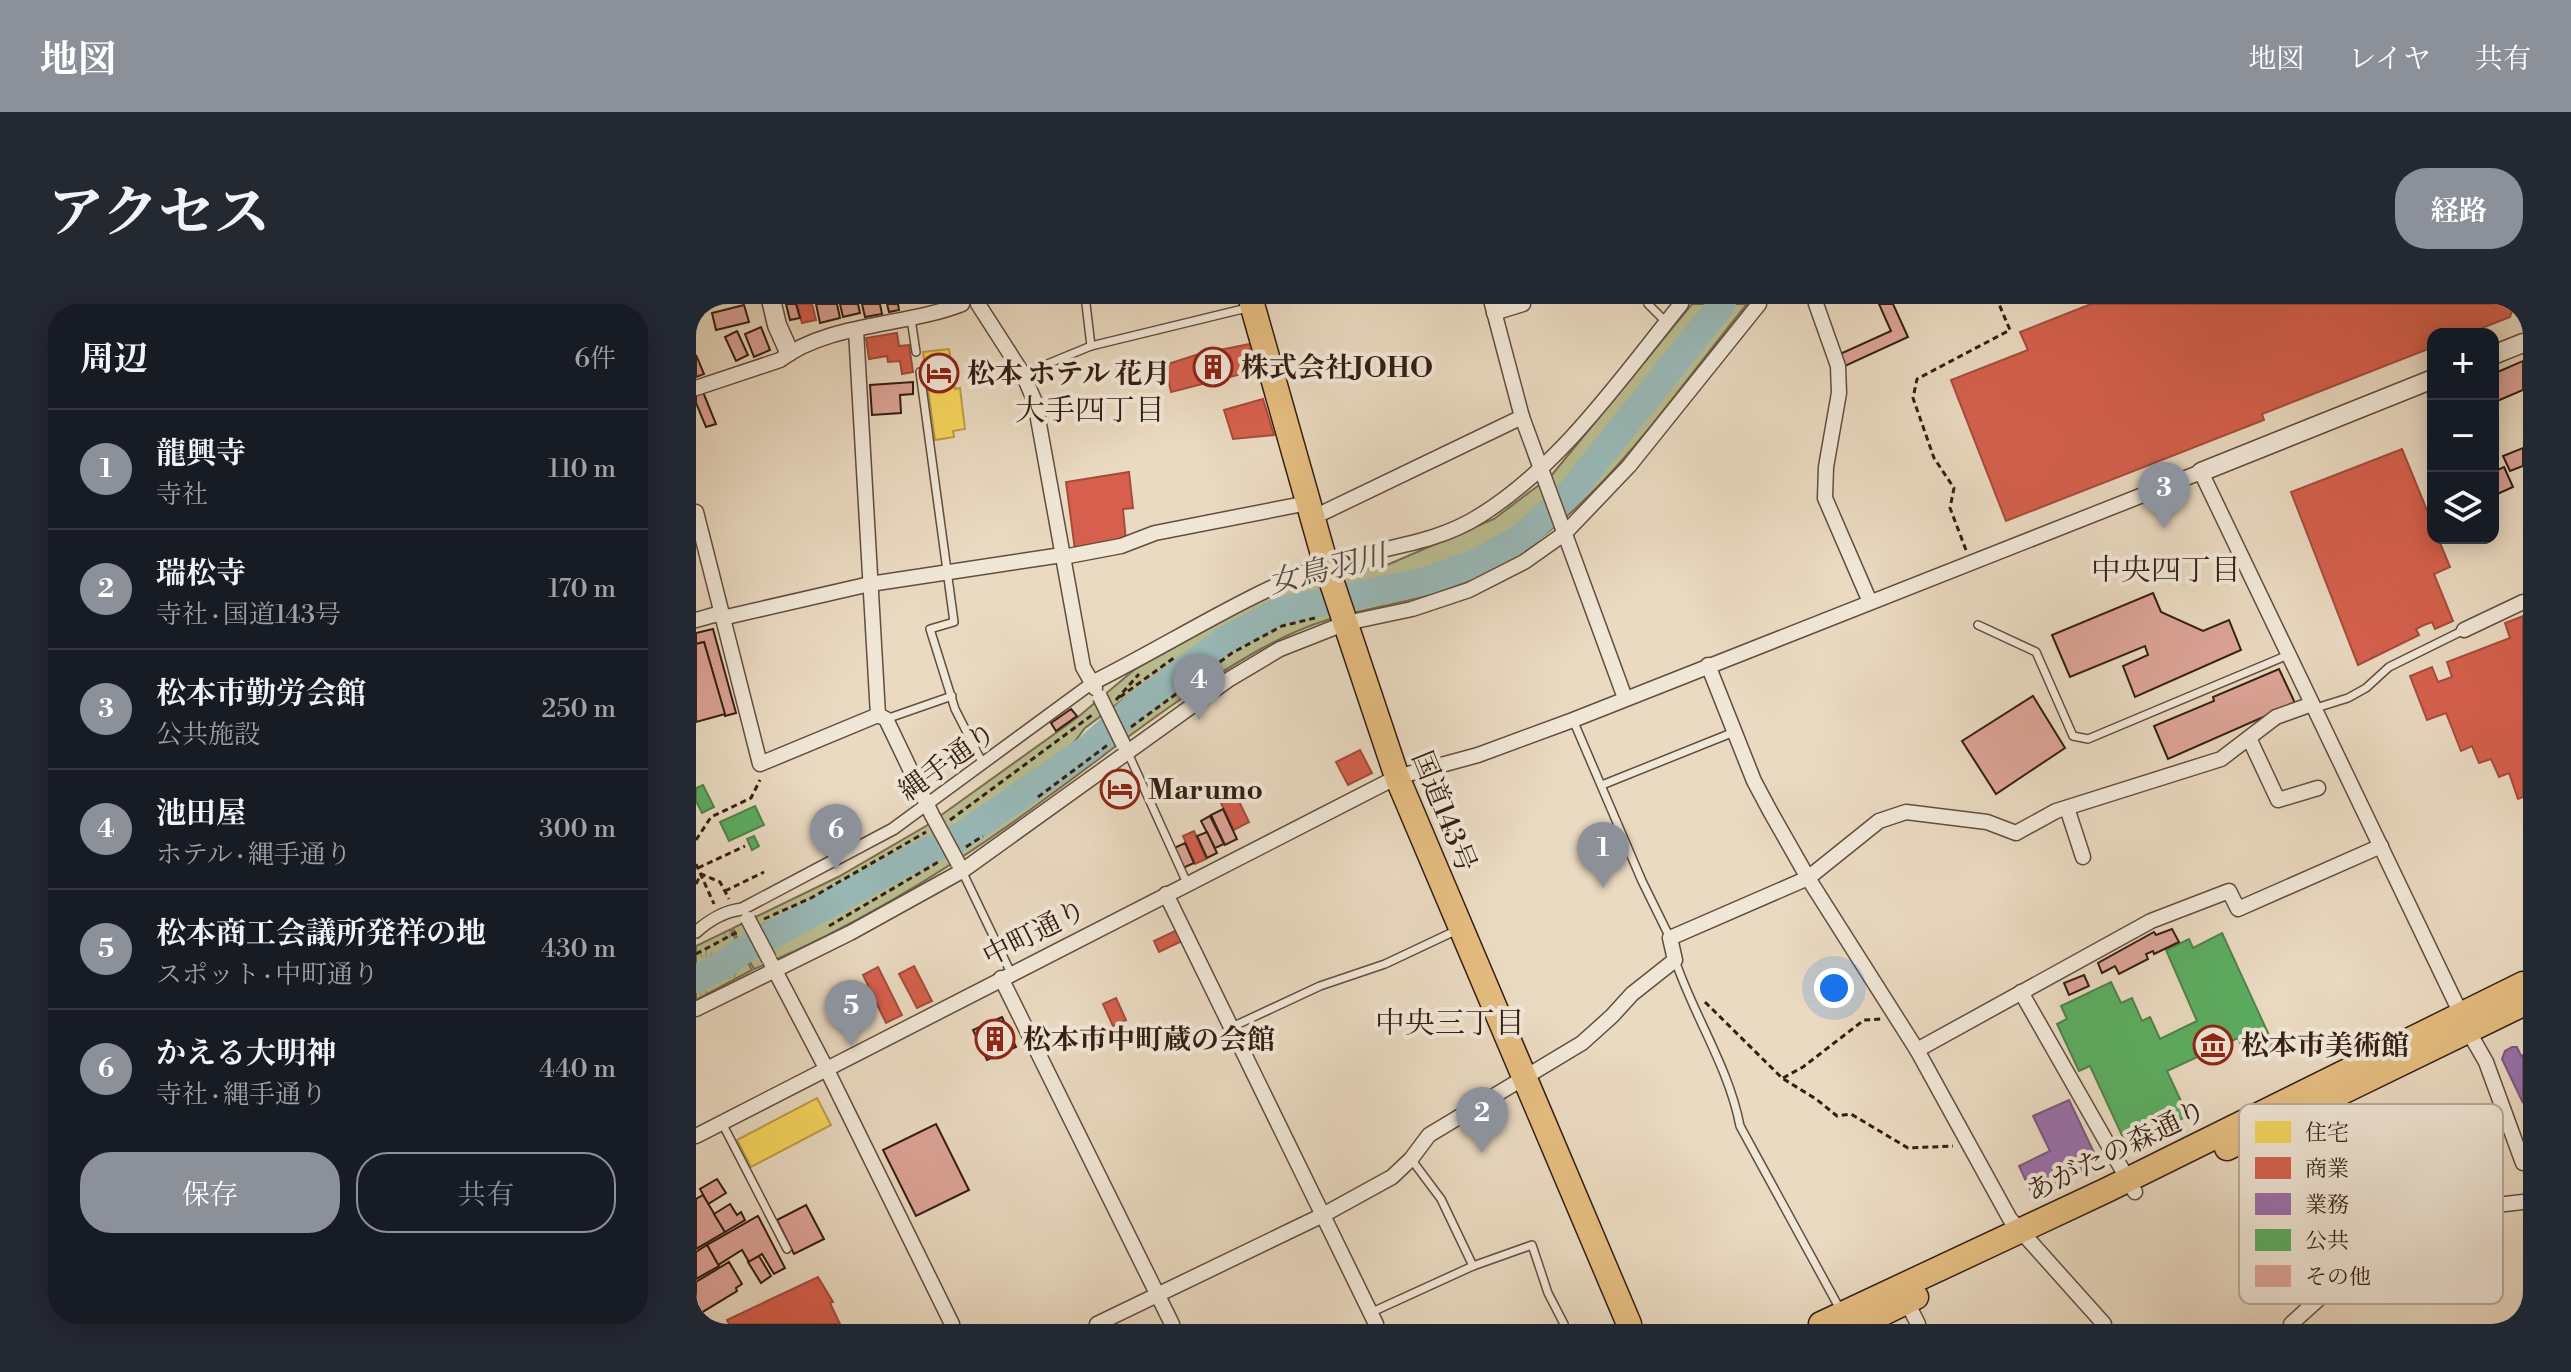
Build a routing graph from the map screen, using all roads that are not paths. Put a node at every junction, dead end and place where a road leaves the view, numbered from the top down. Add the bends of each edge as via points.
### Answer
1 (772, 304) edge
2 (962, 304) edge
3 (978, 304) edge
4 (1086, 304) edge
5 (1523, 304) edge
6 (1648, 304) edge
7 (1681, 304) edge
8 (1759, 304) edge
9 (1816, 304) edge
10 (1253, 305) edge
11 (1493, 308) edge
12 (911, 318) junction
13 (1666, 322) junction
14 (856, 330) junction
15 (2523, 343) edge
16 (1091, 346) junction
17 (789, 352) junction
18 (916, 352) dead end
19 (2499, 353) edge
20 (920, 372) dead end
21 (1023, 374) junction
22 (2427, 381) edge
23 (696, 388) edge
24 (1522, 417) junction
25 (1543, 472) junction
26 (2201, 472) junction
27 (1310, 510) junction
28 (696, 512) edge
29 (1564, 529) junction
30 (1062, 556) junction
31 (1327, 568) junction
32 (946, 572) junction
33 (870, 584) junction
34 (1870, 602) junction
35 (2523, 602) edge
36 (722, 616) junction
37 (1336, 619) junction
38 (696, 620) edge
39 (1978, 625) dead end
40 (2464, 630) joint
41 (2288, 655) junction
42 (1708, 665) junction
43 (1092, 683) junction
44 (952, 696) junction
45 (1625, 698) junction
46 (2313, 706) junction
47 (882, 717) junction
48 (1573, 720) junction
49 (1734, 732) junction
50 (2249, 738) junction
51 (1121, 743) junction
52 (983, 764) junction
53 (1397, 777) junction
54 (1602, 785) junction
55 (2318, 788) dead end
56 (2067, 808) junction
57 (934, 816) junction
58 (2381, 846) junction
59 (2083, 857) dead end
60 (960, 862) junction
61 (1808, 878) junction
62 (1187, 883) junction
63 (1166, 894) junction
64 (746, 917) junction
65 (1461, 928) junction
66 (696, 932) edge
67 (1670, 938) junction
68 (1675, 960) junction
69 (772, 964) junction
70 (1006, 975) junction
71 (2523, 984) edge
72 (2021, 992) junction
73 (2523, 1004) edge
74 (696, 1009) edge
75 (2465, 1022) junction
76 (1231, 1027) junction
77 (1917, 1050) junction
78 (826, 1068) junction
79 (1526, 1076) junction
80 (2298, 1104) edge
81 (2501, 1104) edge
82 (2503, 1108) edge
83 (721, 1122) junction
84 (2239, 1133) edge
85 (696, 1136) edge
86 (1411, 1159) junction
87 (2523, 1163) edge
88 (2131, 1186) junction
89 (2523, 1202) edge
90 (2503, 1204) edge
91 (1323, 1215) junction
92 (2025, 1237) junction
93 (787, 1249) dead end
94 (1473, 1266) junction
95 (1903, 1294) junction
96 (1158, 1295) junction
97 (2313, 1304) edge
98 (1373, 1319) edge
99 (1843, 1321) edge
100 (952, 1324) edge
101 (1097, 1324) edge
102 (1172, 1324) edge
103 (1564, 1324) edge
104 (1629, 1324) edge
105 (1918, 1324) edge
106 (2104, 1324) edge
107 (2291, 1324) edge

1 - 17 street
2 - 12 street
3 - 21 street
4 - 16 lane
5 - 11 street
6 - 13 lane
7 - 13 street
8 - 29 street via 1629,466
9 - 34 street via 1838,366 1825,498
10 - 16 lane
10 - 27 main road, 国道143号
11 - 24 street
12 - 14 street
12 - 18 lane
13 - 25 street
14 - 17 street
14 - 33 street
15 - 19 street
16 - 21 lane
17 - 23 street via 780,360
20 - 32 lane
21 - 30 street via 1035,402
22 - 26 street
24 - 25 street
24 - 27 street
25 - 29 street
25 - 31 street via 1455,528
26 - 34 street, 中町通り
26 - 41 street
27 - 30 street via 1155,533 1121,546
27 - 31 main road, 国道143号
28 - 36 street
29 - 37 street via 1524,562 1469,590 1412,609
29 - 45 street
30 - 32 street
30 - 43 street via 1083,667
31 - 37 main road, 国道143号
31 - 43 street via 1270,588
32 - 33 street
32 - 44 lane via 954,622 930,629
33 - 36 street
33 - 47 street
34 - 42 street, 中町通り
35 - 40 street
36 - 38 street
36 - 47 street via 760,764
37 - 51 street
37 - 53 main road, 国道143号
39 - 41 lane via 2036,652 2073,736 2088,739
40 - 46 lane via 2389,667 2348,698
41 - 46 street
42 - 45 street, 中町通り
42 - 49 street
43 - 51 street, bridge
43 - 52 street, 縄手通り
44 - 47 lane
44 - 52 lane
45 - 48 street, 中町通り
46 - 50 street via 2276,717
46 - 58 street
47 - 57 street
48 - 53 street, 中町通り via 1478,755
48 - 54 lane
49 - 54 lane
49 - 61 street via 1754,781
50 - 55 street via 2278,800
50 - 56 street via 2221,759
51 - 60 street
51 - 62 lane
52 - 57 street, 縄手通り
53 - 62 street, 中町通り
53 - 65 main road, 国道143号
54 - 67 lane
56 - 59 street
56 - 61 street via 2016,833 1987,822 1906,812 1879,821
57 - 60 street, bridge
57 - 64 street, 縄手通り via 893,829
58 - 72 street via 2238,909 2229,891 2151,921
58 - 75 street
60 - 69 street via 907,903
60 - 70 lane
61 - 67 street
61 - 77 street
62 - 63 street, 中町通り
63 - 70 street, 中町通り
63 - 76 street
64 - 66 street, 縄手通り via 720,916
64 - 69 street, bridge
65 - 76 lane
65 - 79 main road, 国道143号
67 - 68 street
68 - 79 street via 1582,1043
68 - 99 lane via 1734,1095 1740,1126
69 - 74 street
69 - 78 street
70 - 78 street, 中町通り
70 - 96 street
71 - 75 main road, あがたの森通り
72 - 77 street
72 - 88 street
73 - 75 main road, あがたの森通り
75 - 80 main road, あがたの森通り
75 - 81 street
76 - 91 street
77 - 92 street
78 - 83 street, 中町通り
78 - 100 street
79 - 86 street via 1429,1135
79 - 104 main road, 国道143号
82 - 87 street
83 - 85 street, 中町通り
83 - 93 lane
84 - 88 main road, あがたの森通り
86 - 91 street via 1392,1177
86 - 94 lane via 1441,1199
88 - 92 main road, あがたの森通り
89 - 90 street
91 - 96 street
91 - 98 street
92 - 95 main road, あがたの森通り
92 - 106 street
94 - 98 lane
94 - 103 lane via 1532,1245
95 - 99 main road, あがたの森通り
95 - 105 street
96 - 101 street
96 - 102 street
97 - 107 street

